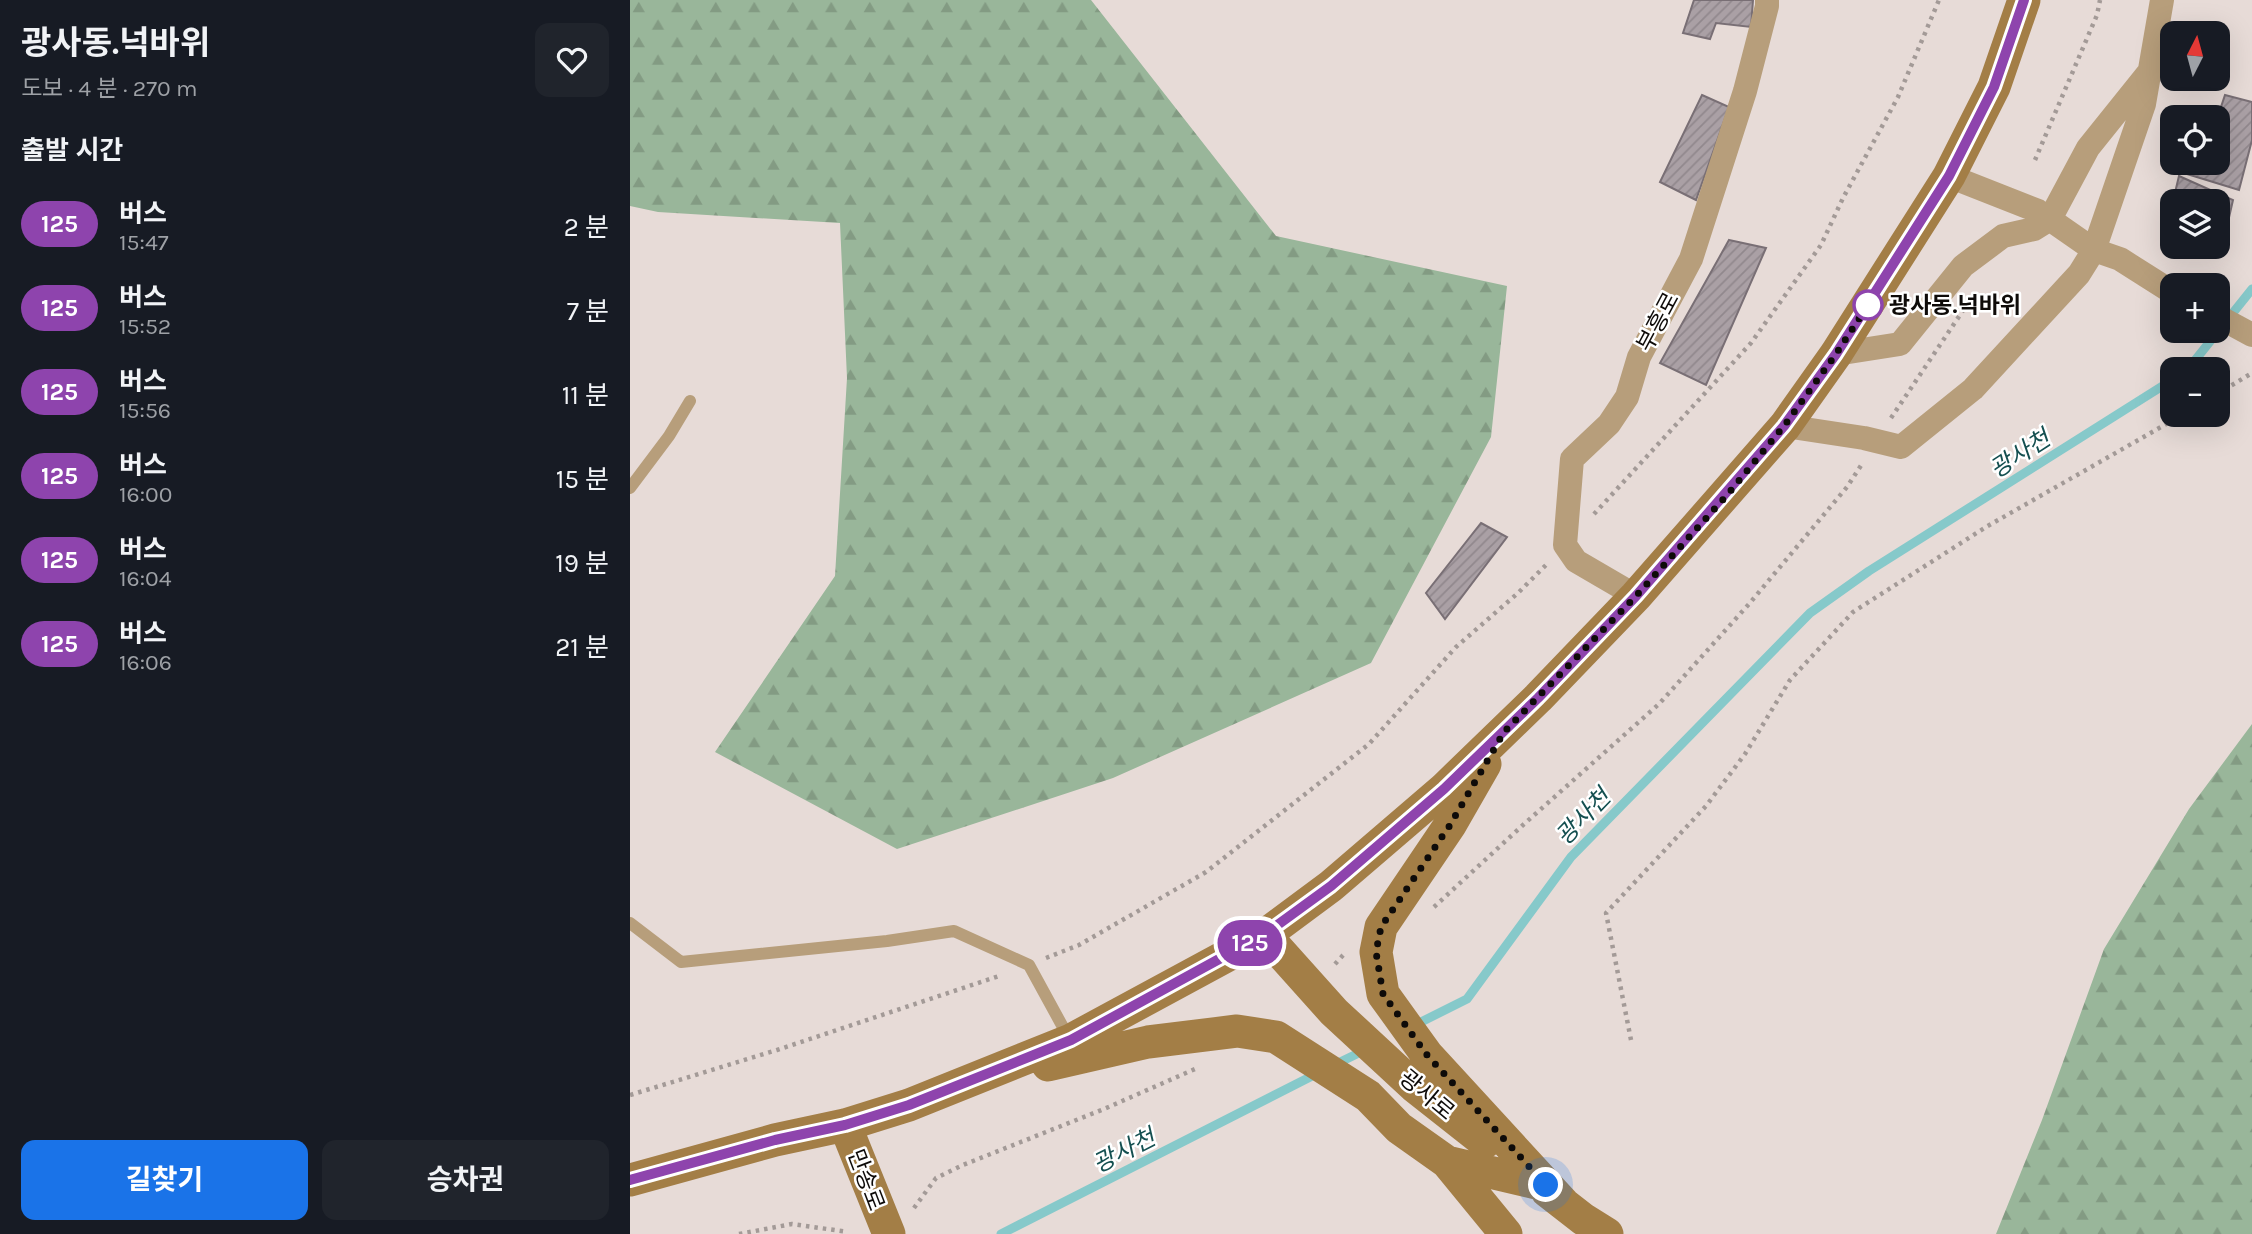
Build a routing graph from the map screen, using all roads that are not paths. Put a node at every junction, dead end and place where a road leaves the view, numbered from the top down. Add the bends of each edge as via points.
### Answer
1 (1767, 0) edge
2 (2024, 0) edge
3 (2162, 0) edge
4 (2150, 71) junction
5 (1949, 176) junction
6 (2050, 219) junction
7 (2094, 250) junction
8 (2160, 285) edge
9 (2230, 323) edge
10 (2252, 335) edge
11 (1836, 354) junction
12 (691, 401) dead end
13 (1784, 426) junction
14 (630, 488) edge
15 (1636, 596) junction
16 (1504, 732) junction
17 (630, 923) edge
18 (1265, 934) junction
19 (1071, 1040) junction
20 (964, 1084) junction
21 (845, 1125) junction
22 (1447, 1161) junction
23 (630, 1180) edge
24 (1536, 1183) junction
25 (1563, 1203) junction
26 (889, 1234) edge
27 (1506, 1234) edge
28 (1607, 1234) edge

1 - 15 street, 부흥로 via 1745,91 1691,259 1639,357 1627,397 1609,424 1572,459 1565,545 1576,561
2 - 5 main road via 1994,87
3 - 4 street
4 - 6 street via 2088,148
4 - 7 street via 2144,104
5 - 6 street
5 - 11 main road
6 - 7 street
6 - 11 street via 2034,229 2003,236 1963,266 1900,344
7 - 8 street via 2120,259
7 - 13 street via 2080,274 1973,389 1901,447
9 - 10 street
11 - 13 main road
12 - 14 lane
13 - 15 main road
15 - 16 main road
16 - 18 main road via 1331,886
16 - 25 main road via 1450,825 1381,927 1376,952 1383,994 1427,1055
17 - 19 lane via 681,962 954,931 1029,965
18 - 19 main road
18 - 24 main road, 광사로 via 1334,1012 1414,1086
19 - 20 main road
20 - 21 main road
20 - 22 main road via 1149,1042 1240,1031 1276,1037 1368,1096 1399,1128
21 - 23 main road
21 - 26 main road, 만송로
22 - 24 main road
22 - 27 main road
24 - 25 main road, 광사로
25 - 28 main road, 광사로

